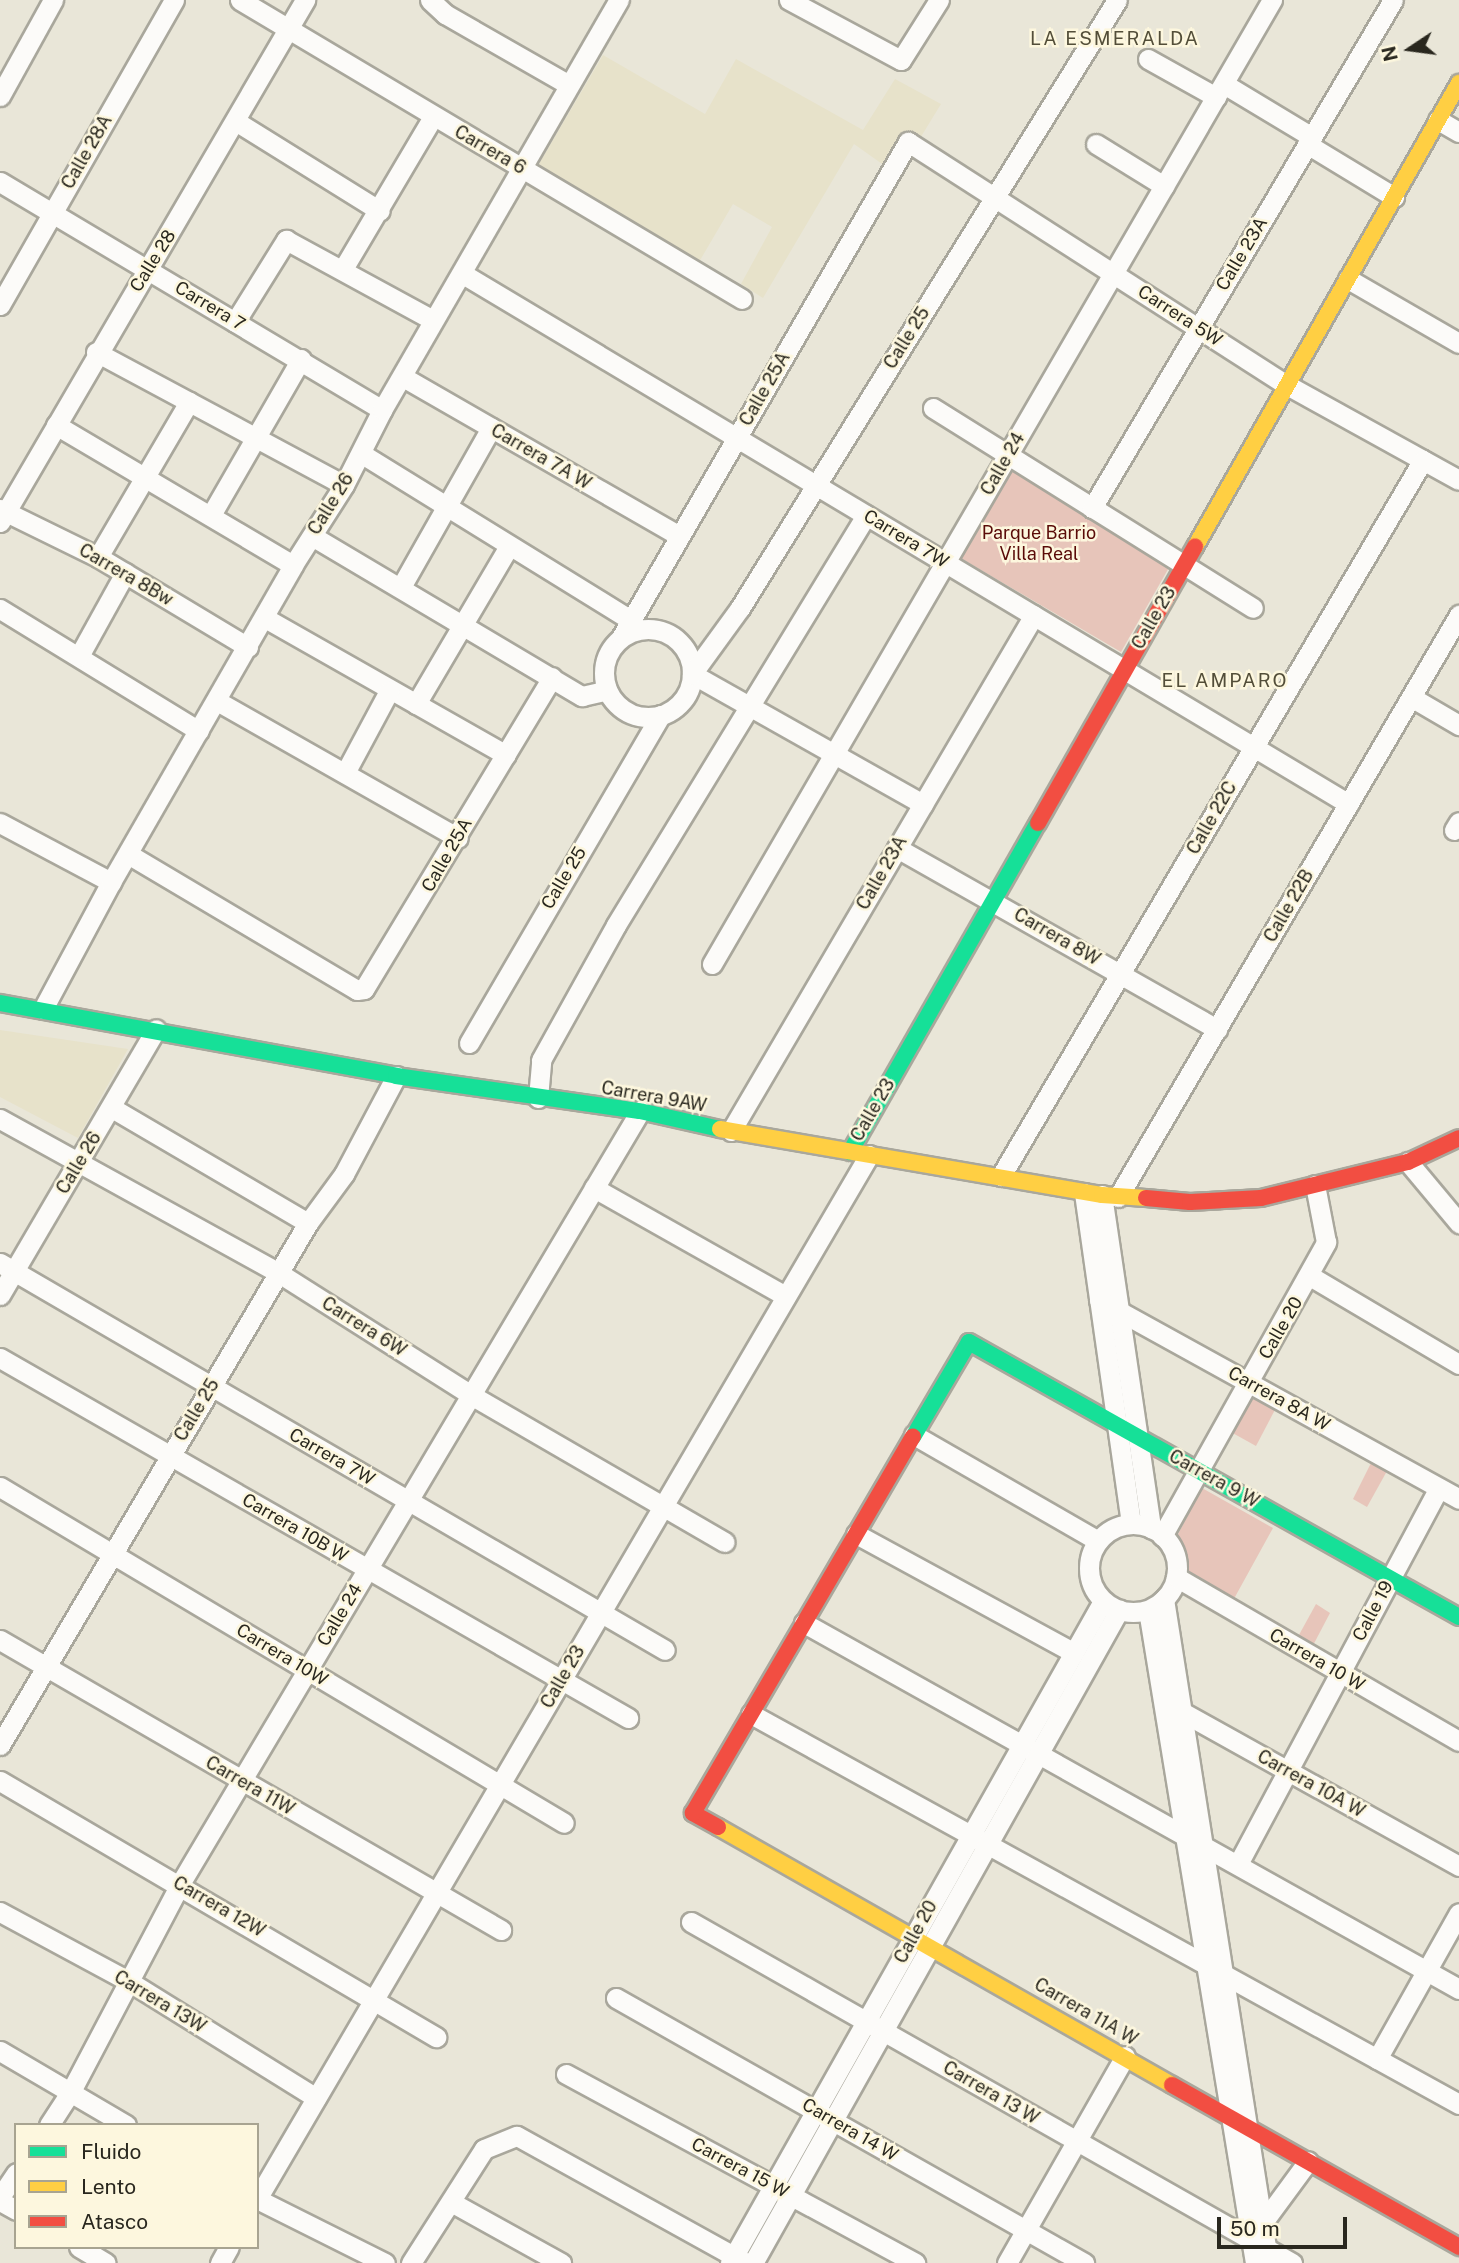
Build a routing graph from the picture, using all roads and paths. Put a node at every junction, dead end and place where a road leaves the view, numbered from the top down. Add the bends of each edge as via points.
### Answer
1 (53, 0) edge
2 (174, 0) edge
3 (240, 0) edge
4 (305, 0) edge
5 (430, 0) edge
6 (789, 0) edge
7 (939, 0) edge
8 (1117, 0) edge
9 (1272, 0) edge
10 (1393, 0) edge
11 (611, 3) edge
12 (289, 29) junction
13 (1148, 59) dead end
14 (1459, 83) edge
15 (567, 84) junction
16 (1220, 90) junction
17 (0, 96) edge
18 (433, 117) junction
19 (1438, 120) junction
20 (237, 122) junction
21 (1459, 132) edge
22 (1309, 140) junction
23 (908, 142) joint
24 (1096, 144) dead end
25 (522, 169) junction
26 (0, 182) edge
27 (1164, 186) junction
28 (1394, 197) junction
29 (996, 198) junction
30 (380, 211) junction
31 (52, 212) junction
32 (343, 269) junction
33 (149, 270) junction
34 (463, 274) junction
35 (1113, 274) junction
36 (1348, 279) junction
37 (741, 299) dead end
38 (0, 305) edge
39 (433, 320) junction
40 (235, 322) junction
41 (1199, 328) junction
42 (1459, 343) edge
43 (96, 352) junction
44 (300, 359) junction
45 (403, 377) junction
46 (1287, 385) junction
47 (189, 402) junction
48 (933, 408) dead end
49 (382, 410) junction
50 (56, 425) junction
51 (491, 428) junction
52 (254, 438) junction
53 (736, 438) junction
54 (362, 454) junction
55 (1007, 457) junction
56 (1423, 460) junction
57 (144, 478) junction
58 (1459, 480) edge
59 (814, 484) junction
60 (344, 485) junction
61 (445, 508) junction
62 (1092, 508) junction
63 (2, 514) edge
64 (211, 515) junction
65 (866, 515) junction
66 (312, 536) junction
67 (679, 537) junction
68 (509, 546) junction
69 (98, 557) junction
70 (946, 563) junction
71 (293, 565) junction
72 (1185, 565) junction
73 (125, 573) junction
74 (401, 587) junction
75 (1252, 608) dead end
76 (0, 609) edge
77 (1034, 615) junction
78 (1459, 615) edge
79 (265, 618) junction
80 (462, 622) junction
81 (626, 628) junction
82 (248, 648) junction
83 (79, 656) junction
84 (1125, 670) junction
85 (692, 674) junction
86 (552, 677) junction
87 (607, 690) junction
88 (389, 691) junction
89 (1411, 697) junction
90 (217, 701) junction
91 (416, 704) junction
92 (750, 706) junction
93 (661, 715) junction
94 (1459, 725) edge
95 (199, 731) junction
96 (1254, 747) junction
97 (834, 754) junction
98 (506, 755) junction
99 (345, 773) junction
100 (923, 804) junction
101 (1349, 804) junction
102 (0, 823) edge
103 (458, 838) junction
104 (897, 848) junction
105 (128, 854) junction
106 (111, 882) junction
107 (993, 900) junction
108 (712, 964) dead end
109 (1121, 974) junction
110 (0, 1003) edge
111 (43, 1009) junction
112 (156, 1029) junction
113 (1217, 1029) junction
114 (469, 1043) dead end
115 (396, 1076) junction
116 (538, 1098) junction
117 (112, 1108) junction
118 (640, 1111) junction
119 (0, 1119) edge
120 (731, 1131) junction
121 (1459, 1138) edge
122 (859, 1153) junction
123 (1408, 1161) junction
124 (79, 1163) junction
125 (1001, 1176) junction
126 (1315, 1185) junction
127 (594, 1188) junction
128 (1101, 1195) junction
129 (308, 1223) junction
130 (1459, 1223) edge
131 (7, 1267) edge
132 (279, 1273) junction
133 (1310, 1276) junction
134 (0, 1295) edge
135 (786, 1296) junction
136 (1099, 1300) junction
137 (1119, 1311) junction
138 (0, 1358) edge
139 (1459, 1364) edge
140 (1250, 1383) junction
141 (211, 1387) junction
142 (471, 1395) junction
143 (1117, 1425) junction
144 (914, 1435) junction
145 (1138, 1437) junction
146 (169, 1457) junction
147 (1199, 1471) junction
148 (0, 1487) edge
149 (1439, 1488) junction
150 (1459, 1499) edge
151 (409, 1500) junction
152 (664, 1505) junction
153 (1131, 1524) junction
154 (1157, 1532) junction
155 (856, 1534) junction
156 (1098, 1541) junction
157 (725, 1542) dead end
158 (112, 1552) junction
159 (367, 1569) junction
160 (1175, 1577) junction
161 (1390, 1579) junction
162 (1156, 1604) junction
163 (1111, 1606) junction
164 (601, 1612) junction
165 (1459, 1617) edge
166 (804, 1623) junction
167 (0, 1640) edge
168 (665, 1650) dead end
169 (1074, 1653) junction
170 (46, 1666) junction
171 (307, 1670) junction
172 (1339, 1674) junction
173 (561, 1681) junction
174 (1163, 1702) junction
175 (1182, 1712) junction
176 (751, 1714) junction
177 (628, 1718) dead end
178 (1459, 1741) edge
179 (0, 1745) edge
180 (1030, 1750) junction
181 (1287, 1771) junction
182 (0, 1781) edge
183 (244, 1783) junction
184 (499, 1785) junction
185 (564, 1823) dead end
186 (1185, 1836) junction
187 (979, 1839) junction
188 (1204, 1844) junction
189 (1238, 1864) junction
190 (1459, 1866) edge
191 (180, 1884) junction
192 (437, 1892) junction
193 (0, 1912) edge
194 (1459, 1913) edge
195 (691, 1922) dead end
196 (502, 1930) dead end
197 (922, 1941) junction
198 (1204, 1960) junction
199 (1427, 1970) junction
200 (1224, 1973) junction
201 (130, 1982) junction
202 (1459, 1989) edge
203 (375, 1998) junction
204 (616, 1998) dead end
205 (874, 2026) junction
206 (436, 2037) dead end
207 (0, 2051) edge
208 (1125, 2056) junction
209 (1377, 2059) junction
210 (566, 2074) dead end
211 (70, 2093) junction
212 (316, 2098) junction
213 (1459, 2104) edge
214 (1229, 2113) junction
215 (824, 2115) junction
216 (50, 2123) edge
217 (122, 2123) edge
218 (1249, 2126) junction
219 (1076, 2141) junction
220 (1308, 2161) junction
221 (14, 2177) edge
222 (782, 2191) junction
223 (259, 2196) edge
224 (0, 2199) edge
225 (259, 2200) edge
226 (451, 2202) junction
227 (1264, 2221) junction
228 (1026, 2230) junction
229 (1459, 2247) edge
230 (82, 2249) edge
231 (1260, 2254) edge
232 (736, 2261) edge
233 (106, 2263) edge
234 (385, 2263) edge
235 (411, 2263) edge
236 (561, 2263) edge
237 (753, 2263) edge
238 (915, 2263) edge
239 (1007, 2263) edge
240 (1084, 2263) edge
241 (1239, 2263) edge
242 (1292, 2263) edge

1 - 17 street
2 - 31 street, Calle 28A
3 - 12 street, Carrera 6
4 - 12 street, Calle 28
5 - 15 street via 445,14
6 - 7 street via 901,60
8 - 29 street, Calle 25
9 - 16 street, Calle 24
10 - 22 street, Calle 23A
11 - 15 street, Calle 26
12 - 18 street, Carrera 6
12 - 20 street, Calle 28
13 - 16 street
14 - 19 street, Calle 23
15 - 25 street, Calle 26
16 - 22 street
16 - 27 street, Calle 24
18 - 25 street, Carrera 6
18 - 30 street
19 - 21 street
19 - 28 street, Calle 23
20 - 30 street
20 - 33 street, Calle 28
22 - 28 street
22 - 41 street, Calle 23A
23 - 29 street, Carrera 5W
23 - 53 street, Calle 25A
24 - 27 street
25 - 34 street, Calle 26
25 - 37 street, Carrera 6
26 - 31 street, Carrera 7
27 - 35 street, Calle 24
28 - 36 street, Calle 23
29 - 35 street, Carrera 5W
29 - 59 street, Calle 25
30 - 32 street
31 - 33 street, Carrera 7
31 - 38 street, Calle 28A
32 - 39 street
32 - 40 street via 290,240 282,241
33 - 40 street, Carrera 7
33 - 43 street, Calle 28
34 - 39 street, Calle 26
34 - 53 street, Carrera 7W
35 - 41 street, Carrera 5W
35 - 55 street, Calle 24
36 - 42 street
36 - 46 street, Calle 23
39 - 45 street, Calle 26
40 - 44 street, Carrera 7
41 - 46 street, Carrera 5W
41 - 62 street, Calle 23A
43 - 47 street
43 - 50 street, Calle 28
44 - 49 street, Carrera 7
44 - 52 street
45 - 49 street, Calle 26
45 - 51 street, Carrera 7A W
46 - 56 street, Carrera 5W
46 - 72 street, Calle 23
47 - 52 street
47 - 57 street
48 - 55 street
49 - 54 street, Calle 26
50 - 57 street
50 - 63 street, Calle 28
51 - 61 street
51 - 67 street, Carrera 7A W
52 - 60 street
52 - 64 street
53 - 59 street, Carrera 7W
53 - 67 street, Calle 25A
54 - 60 street, Calle 26
54 - 61 street
55 - 62 street
55 - 70 street, Calle 24
56 - 58 street, Carrera 5W
56 - 96 street, Calle 22C
57 - 64 street
57 - 69 street
59 - 65 street, Carrera 7W
59 - 85 street, Calle 25 via 740,608
60 - 66 street, Calle 26
61 - 68 street
61 - 74 street
62 - 72 street
63 - 69 street, Carrera 8Bw
64 - 71 street
65 - 70 street, Carrera 7W
65 - 92 street
66 - 71 street, Calle 26
66 - 74 street
67 - 81 street, Calle 25A
68 - 80 street
68 - 81 street
69 - 73 street, Carrera 8Bw
70 - 77 street, Carrera 7W
70 - 97 street, Calle 24
71 - 79 street, Calle 26
72 - 75 street
72 - 84 street, Calle 23
73 - 82 street, Carrera 8Bw
73 - 83 street
74 - 80 street
76 - 83 street
77 - 84 street, Carrera 7W
77 - 100 street, Calle 23A
78 - 89 street, Calle 22B
79 - 82 street, Calle 26
79 - 88 street
80 - 86 street
80 - 91 street
81 - 85 street via 659,630 676,639 688,654
81 - 87 street via 606,661
82 - 90 street, Calle 26
83 - 95 street
84 - 96 street, Carrera 7W
84 - 107 street, Calle 23
85 - 92 street
85 - 93 street via 684,699
86 - 87 street via 582,696
86 - 98 street, Calle 25A
87 - 93 street via 629,713
88 - 91 street
88 - 99 street
89 - 94 street
89 - 101 street, Calle 22B
90 - 95 street, Calle 26
90 - 99 street
91 - 98 street
92 - 97 street
92 - 116 street via 616,925 541,1059
93 - 114 street, Calle 25
95 - 105 street, Calle 26
96 - 101 street, Carrera 7W
96 - 109 street, Calle 22C
97 - 100 street
97 - 108 street, Calle 24
98 - 103 street, Calle 25A
99 - 103 street
100 - 104 street, Calle 23A
101 - 113 street, Calle 22B
102 - 106 street
103 - 105 street, Calle 25A via 369,986 357,990
104 - 107 street, Carrera 8W
104 - 120 street, Calle 23A
105 - 106 street, Calle 26
106 - 111 street, Calle 26
107 - 109 street, Carrera 8W
107 - 122 street, Calle 23
109 - 113 street, Carrera 8W
109 - 125 street, Calle 22C
110 - 111 street, Carrera 9AW
111 - 112 street, Carrera 9AW
112 - 115 street, Carrera 9AW
112 - 117 street, Calle 26
113 - 128 street, Calle 22B
115 - 116 street, Carrera 9AW
115 - 129 street, Calle 25 via 344,1174
116 - 118 street, Carrera 9AW
117 - 124 street, Calle 26
117 - 129 street
118 - 120 street, Carrera 9AW
118 - 127 street, Calle 24
119 - 124 street, Carrera 6W
120 - 122 street, Carrera 9AW
121 - 123 street
122 - 125 street, Carrera 9AW
122 - 135 street, Calle 23
123 - 126 street
123 - 130 street
124 - 131 street, Calle 26
124 - 132 street, Carrera 6W
125 - 128 street, Carrera 9AW
126 - 128 street, Carrera 9AW via 1261,1198 1190,1202
126 - 133 street, Calle 20 via 1326,1242
127 - 135 street
127 - 142 street, Calle 24
128 - 136 street
128 - 137 street
129 - 132 street, Calle 25
131 - 134 street, Calle 26
131 - 141 street, Carrera 7W
132 - 141 street, Calle 25
132 - 142 street, Carrera 6W
133 - 139 street
133 - 140 street, Calle 20
135 - 152 street, Calle 23
136 - 137 street, Carrera 8A W
136 - 143 street
137 - 140 street, Carrera 8A W
137 - 145 street
138 - 146 street, Carrera 10B W
140 - 147 street, Calle 20
140 - 149 street, Carrera 8A W
141 - 146 street, Calle 25
141 - 151 street, Carrera 7W
142 - 151 street, Calle 24
142 - 152 street, Carrera 6W
143 - 144 street, Carrera 9 W via 968,1342
143 - 145 street, Carrera 9 W
143 - 153 street
144 - 155 street
144 - 156 street
145 - 147 street, Carrera 9 W
145 - 154 street
146 - 158 street, Calle 25
146 - 159 street, Carrera 10B W
147 - 154 street, Calle 20
147 - 161 street, Carrera 9 W
148 - 158 street, Carrera 10W
149 - 150 street, Carrera 8A W
149 - 161 street, Calle 19
151 - 159 street, Calle 24
151 - 164 street, Carrera 7W
152 - 157 street, Carrera 6W
152 - 164 street, Calle 23
153 - 154 street
153 - 156 street via 1113,1528
154 - 160 street via 1172,1548
155 - 166 street
155 - 169 street
156 - 163 street via 1088,1572
158 - 170 street, Calle 25
158 - 171 street, Carrera 10W
159 - 171 street, Calle 24
159 - 173 street, Carrera 10B W
160 - 162 street
160 - 172 street, Carrera 10 W
161 - 165 street, Carrera 9 W
161 - 172 street, Calle 19
162 - 163 street
162 - 174 street
162 - 175 street
163 - 169 street, Calle 20
163 - 180 street, Calle 20
164 - 168 street, Carrera 7W
164 - 173 street, Calle 23
166 - 176 street
166 - 180 street
167 - 170 street, Carrera 11W
169 - 180 street, Calle 20
170 - 179 street, Calle 25
170 - 183 street, Carrera 11W
171 - 183 street, Calle 24
171 - 184 street, Carrera 10W
172 - 178 street, Carrera 10 W
172 - 181 street, Calle 19
173 - 177 street, Carrera 10B W
173 - 184 street, Calle 23
174 - 175 street, Carrera 10A W
174 - 186 street
175 - 181 street, Carrera 10A W
175 - 188 street
176 - 187 street
176 - 197 street, Carrera 11A W via 693,1813
180 - 186 street
180 - 187 street, Calle 20
181 - 189 street, Calle 19
181 - 190 street, Carrera 10A W
182 - 191 street, Carrera 12W
183 - 191 street, Calle 24
183 - 192 street, Carrera 11W
184 - 185 street, Carrera 10W
184 - 192 street, Calle 23
186 - 188 street
186 - 198 street
187 - 197 street, Calle 20
187 - 198 street
188 - 189 street
188 - 200 street
189 - 199 street
191 - 201 street, Calle 24
191 - 203 street, Carrera 12W
192 - 196 street, Carrera 11W
192 - 203 street, Calle 23
193 - 201 street, Carrera 13W
194 - 199 street
195 - 205 street, Carrera 13 W
197 - 205 street, Calle 20
197 - 208 street, Carrera 11A W
198 - 200 street
198 - 214 street
199 - 202 street
199 - 209 street
200 - 209 street
200 - 218 street
201 - 211 street, Calle 24
201 - 212 street, Carrera 13W
203 - 206 street, Carrera 12W
203 - 212 street, Calle 23
204 - 215 street, Carrera 14 W
205 - 215 street, Calle 20
205 - 219 street, Carrera 13 W
207 - 211 street
208 - 214 street, Carrera 11A W
208 - 219 street
209 - 213 street
210 - 222 street, Carrera 15 W
211 - 216 street, Calle 24
211 - 217 street
212 - 223 street, Calle 23
214 - 218 street, Carrera 11A W
214 - 231 street
215 - 222 street, Calle 20
215 - 228 street, Carrera 14 W
218 - 220 street, Carrera 11A W
218 - 227 street
219 - 228 street
219 - 231 street, Carrera 13 W
220 - 227 street
220 - 229 street, Carrera 11A W
221 - 224 street
222 - 232 street, Calle 20
222 - 237 street, Calle 20
222 - 238 street, Carrera 15 W
225 - 234 street
226 - 232 street via 484,2149 517,2136
226 - 235 street
226 - 236 street
227 - 231 street
228 - 239 street
228 - 240 street, Carrera 14 W
230 - 233 street
231 - 241 street
231 - 242 street, Carrera 13 W

